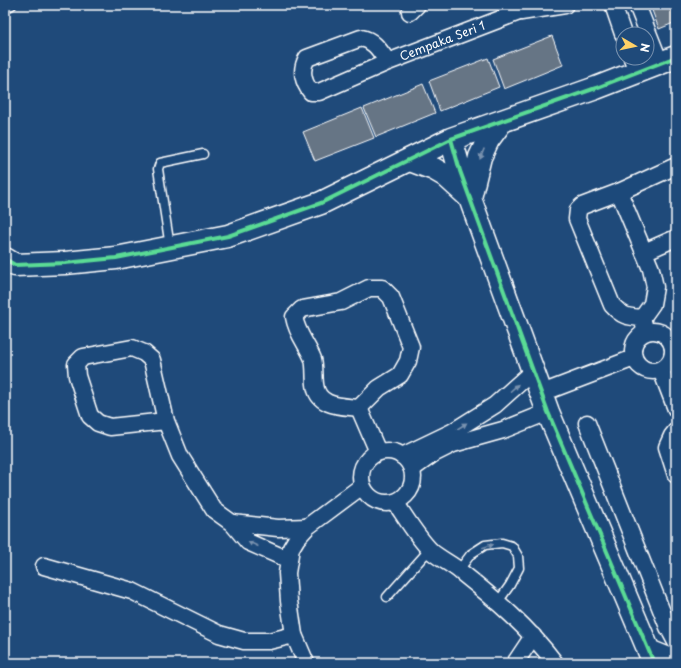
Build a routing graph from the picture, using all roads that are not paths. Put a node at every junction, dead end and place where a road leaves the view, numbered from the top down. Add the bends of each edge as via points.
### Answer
1 (12, 5) edge
2 (565, 5) edge
3 (612, 5) edge
4 (637, 5) edge
5 (5, 9) edge
6 (526, 9) edge
7 (620, 26) edge
8 (668, 60) edge
9 (388, 62) junction
10 (655, 62) edge
11 (632, 66) edge
12 (502, 120) junction
13 (451, 139) junction
14 (203, 154) dead end
15 (410, 160) junction
16 (676, 166) edge
17 (619, 192) junction
18 (470, 198) junction
19 (676, 238) edge
20 (170, 248) junction
21 (644, 252) junction
22 (8, 265) edge
23 (644, 325) junction
24 (674, 345) edge
25 (634, 358) junction
26 (661, 370) junction
27 (533, 371) junction
28 (545, 403) junction
29 (358, 408) junction
30 (676, 409) edge
31 (166, 421) junction
32 (586, 424) dead end
33 (676, 431) edge
34 (378, 452) junction
35 (402, 456) junction
36 (412, 469) junction
37 (676, 474) edge
38 (362, 486) junction
39 (395, 502) junction
40 (232, 523) junction
41 (307, 527) junction
42 (430, 549) junction
43 (289, 560) junction
44 (44, 566) dead end
45 (459, 570) junction
46 (387, 597) dead end
47 (498, 602) junction
48 (294, 635) junction
49 (533, 636) junction
50 (676, 642) edge
51 (648, 659) edge
52 (676, 662) edge
53 (306, 663) edge
54 (515, 663) edge
55 (555, 663) edge

1 - 5 lane
2 - 6 street, Cempaka Seri 1
3 - 7 street
4 - 8 street
6 - 9 street, Cempaka Seri 1
8 - 10 street
9 - 9 street, Cempaka Seri 1 via 373,42 360,38 307,58 302,71 306,86 311,92 319,92
11 - 12 street via 596,88
12 - 13 street
12 -> 18 street via 480,157
13 - 15 street
13 - 18 street
14 - 20 lane via 160,163 158,169
15 - 18 street via 446,176
15 - 20 street via 322,203 228,236
16 - 17 street
17 - 21 street
17 - 23 street via 582,206 578,210 577,219 612,305 618,312
18 - 27 street
19 - 21 street
20 - 22 street via 116,258
21 - 23 street via 655,287
23 - 24 street via 664,335
23 - 25 street via 636,340
24 - 26 street via 672,356
25 - 26 street via 642,368
25 - 28 street
26 - 30 street
27 - 28 street
35 -> 27 street via 452,432 495,405
28 - 36 street via 503,430 453,444
28 - 51 street via 637,623
29 - 29 street via 337,406 323,401 315,390 313,360 296,328 294,317 302,309 341,302 369,288 382,288 391,297 411,347 408,361 400,375 379,388
29 - 34 street
31 - 31 street via 152,360 144,352 132,348 83,357 76,364 77,376 90,416 98,423 110,427
31 - 40 street via 180,456 214,510
32 - 50 street
33 - 37 street via 667,447
34 - 35 street via 395,452
34 - 38 street via 365,462
35 - 36 street
36 - 39 street via 410,488
38 - 39 street via 366,493 379,502
38 - 41 street
39 - 42 street
40 - 41 street via 278,528
43 -> 40 street via 248,542
41 - 43 street via 291,548
42 - 45 street
42 - 46 lane
43 - 48 street via 287,573
44 - 48 street via 132,591 219,634 244,641 269,641
45 - 47 street
45 -> 47 lane via 471,554 485,545 502,543 512,546 518,556 519,568
47 - 49 street
48 - 53 street
49 - 54 street
49 - 55 street
51 - 52 street

